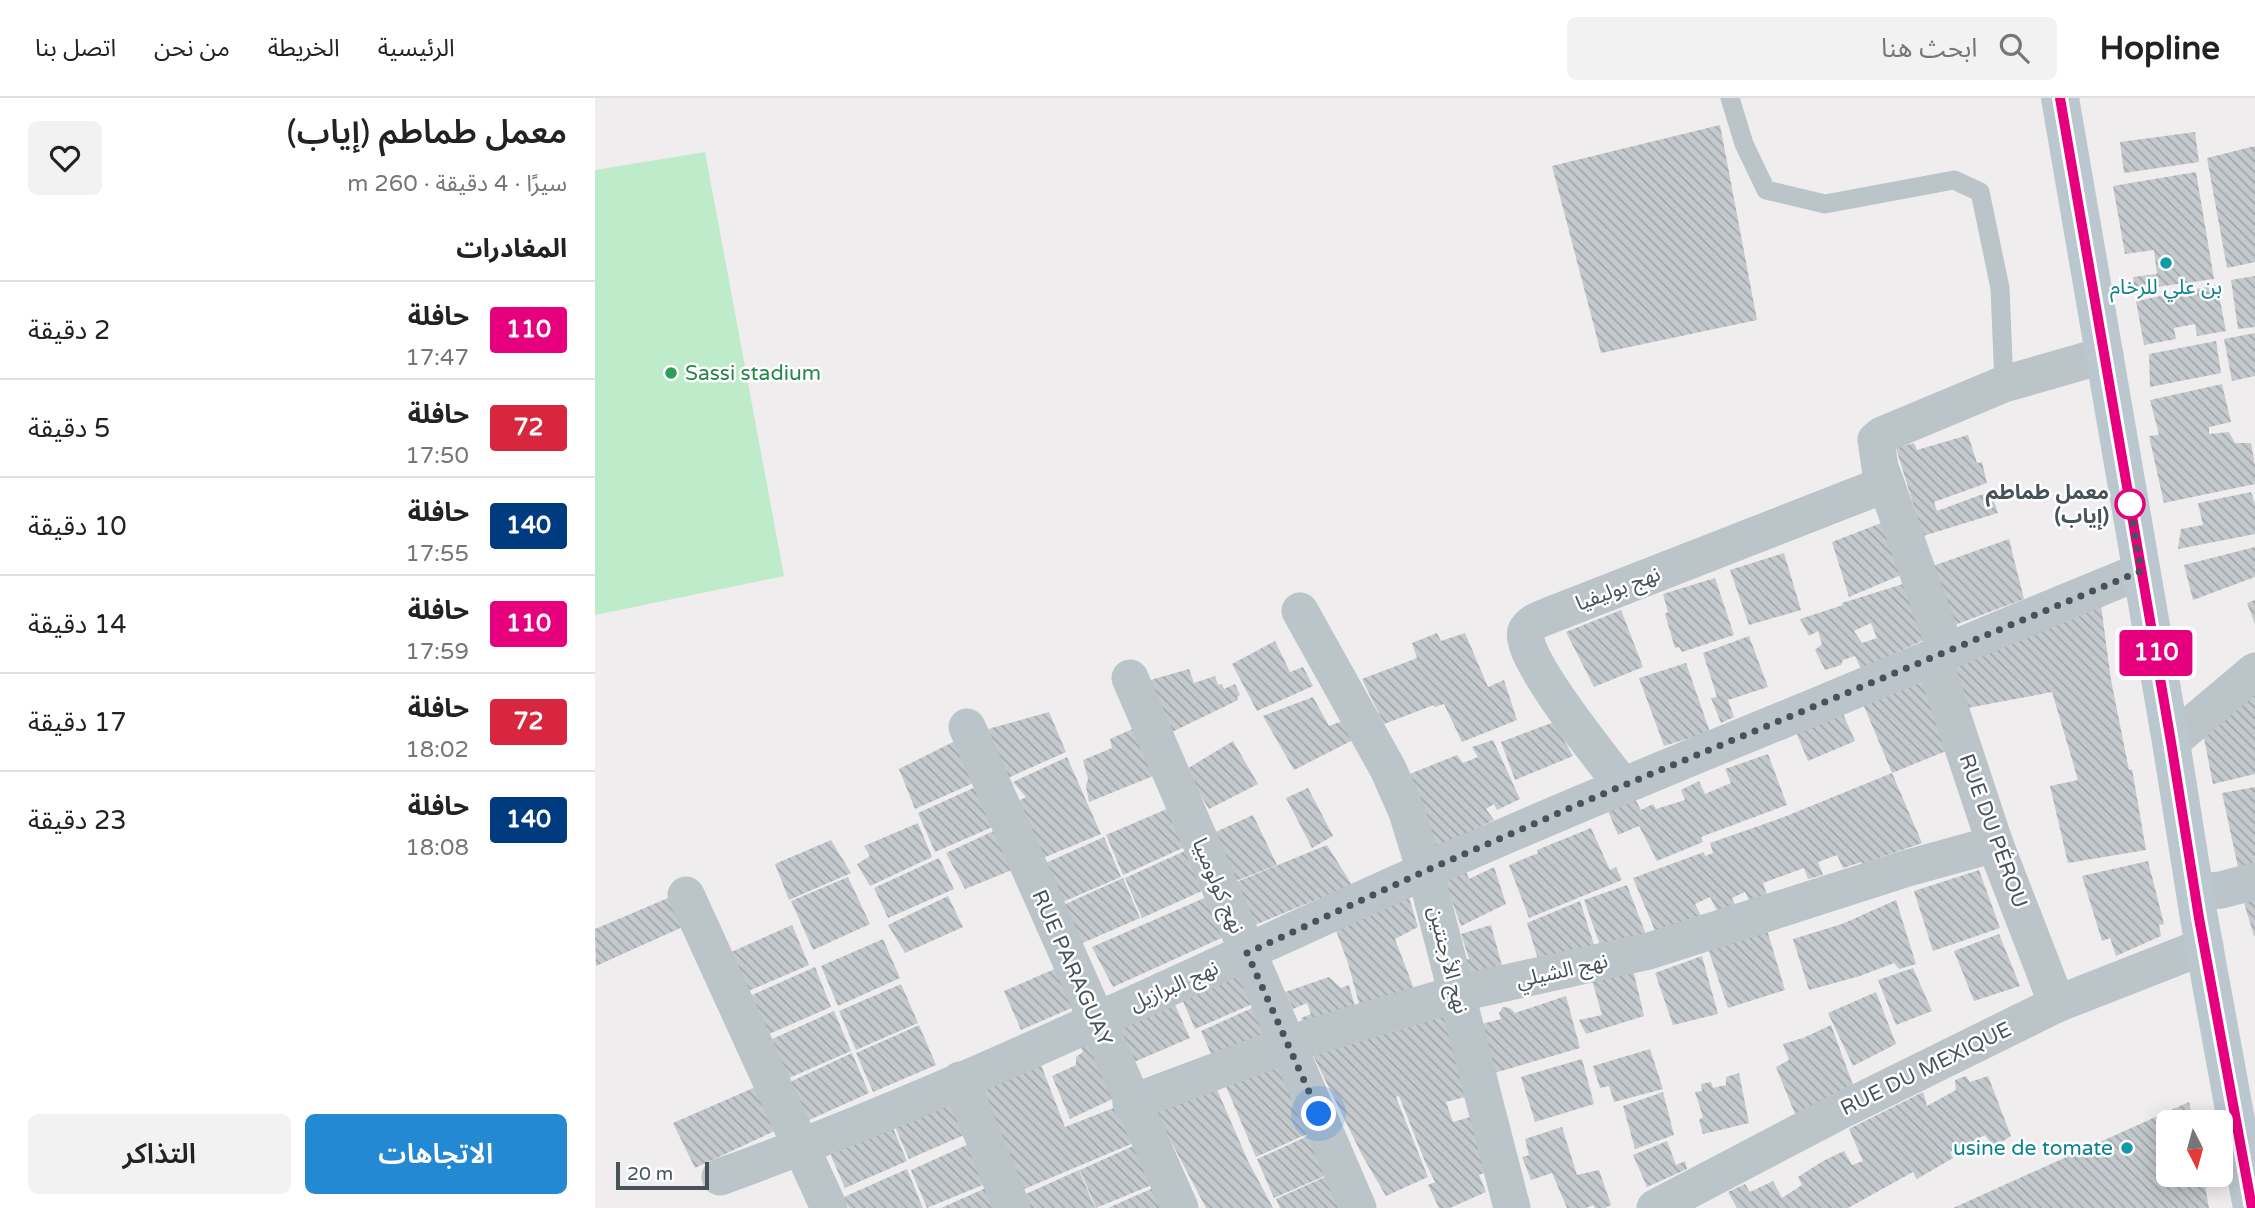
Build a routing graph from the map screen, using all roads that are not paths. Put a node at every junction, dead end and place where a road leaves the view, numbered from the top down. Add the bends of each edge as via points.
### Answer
1 (1730, 98) edge
2 (2060, 98) edge
3 (2105, 355) junction
4 (2004, 384) junction
5 (1886, 484) junction
6 (2141, 571) junction
7 (1300, 611) dead end
8 (1940, 654) junction
9 (2255, 671) edge
10 (1130, 678) dead end
11 (967, 727) dead end
12 (2171, 742) junction
13 (1623, 786) junction
14 (1994, 844) junction
15 (1425, 871) junction
16 (2255, 881) edge
17 (2196, 892) junction
18 (686, 895) dead end
19 (2205, 946) junction
20 (1247, 953) junction
21 (1457, 995) junction
22 (2057, 1004) junction
23 (1095, 1020) junction
24 (1289, 1044) junction
25 (960, 1080) junction
26 (1131, 1103) junction
27 (801, 1148) junction
28 (720, 1177) dead end
29 (2251, 1189) edge
30 (829, 1208) edge
31 (1012, 1208) edge
32 (1179, 1208) edge
33 (1358, 1208) edge
34 (1512, 1208) edge
35 (1655, 1208) edge

1 - 4 lane via 1744,144 1766,190 1825,204 1954,180 1980,192 2000,288
2 - 3 main road
3 - 4 street
3 - 6 main road
4 - 5 street, RUE DU PÉROU via 1876,440
5 - 8 street, RUE DU PÉROU
5 - 13 street, نهج بوليفيا via 1548,616 1526,629 1524,640 1532,659
6 - 8 street, نهج البرازيل
6 - 12 main road
7 - 15 street, نهج الأرجنتين via 1388,769
8 - 13 street, نهج البرازيل
8 - 14 street, RUE DU PÉROU
9 - 12 street
10 - 20 street, نهج كولومبيا
11 - 23 street, RUE PARAGUAY
12 - 17 main road
13 - 15 street, نهج البرازيل
14 - 21 street, نهج الشيلي via 1649,951
14 - 22 street, RUE DU PÉROU
15 - 20 street, نهج البرازيل
15 - 21 street, نهج الأرجنتين
16 - 17 street
17 - 19 main road
18 - 27 street
19 - 22 street, RUE DU MEXIQUE
19 - 29 main road
20 - 23 street, نهج البرازيل
20 - 24 street, نهج كولومبيا
21 - 24 street, نهج الشيلي
21 - 34 street, نهج الأرجنتين
22 - 35 street, RUE DU MEXIQUE
23 - 25 street, نهج البرازيل
23 - 26 street, RUE PARAGUAY
24 - 26 street, نهج الشيلي
24 - 33 street, نهج كولومبيا
25 - 27 street, نهج البرازيل
25 - 31 street
26 - 32 street, RUE PARAGUAY
27 - 28 street, نهج البرازيل
27 - 30 street

